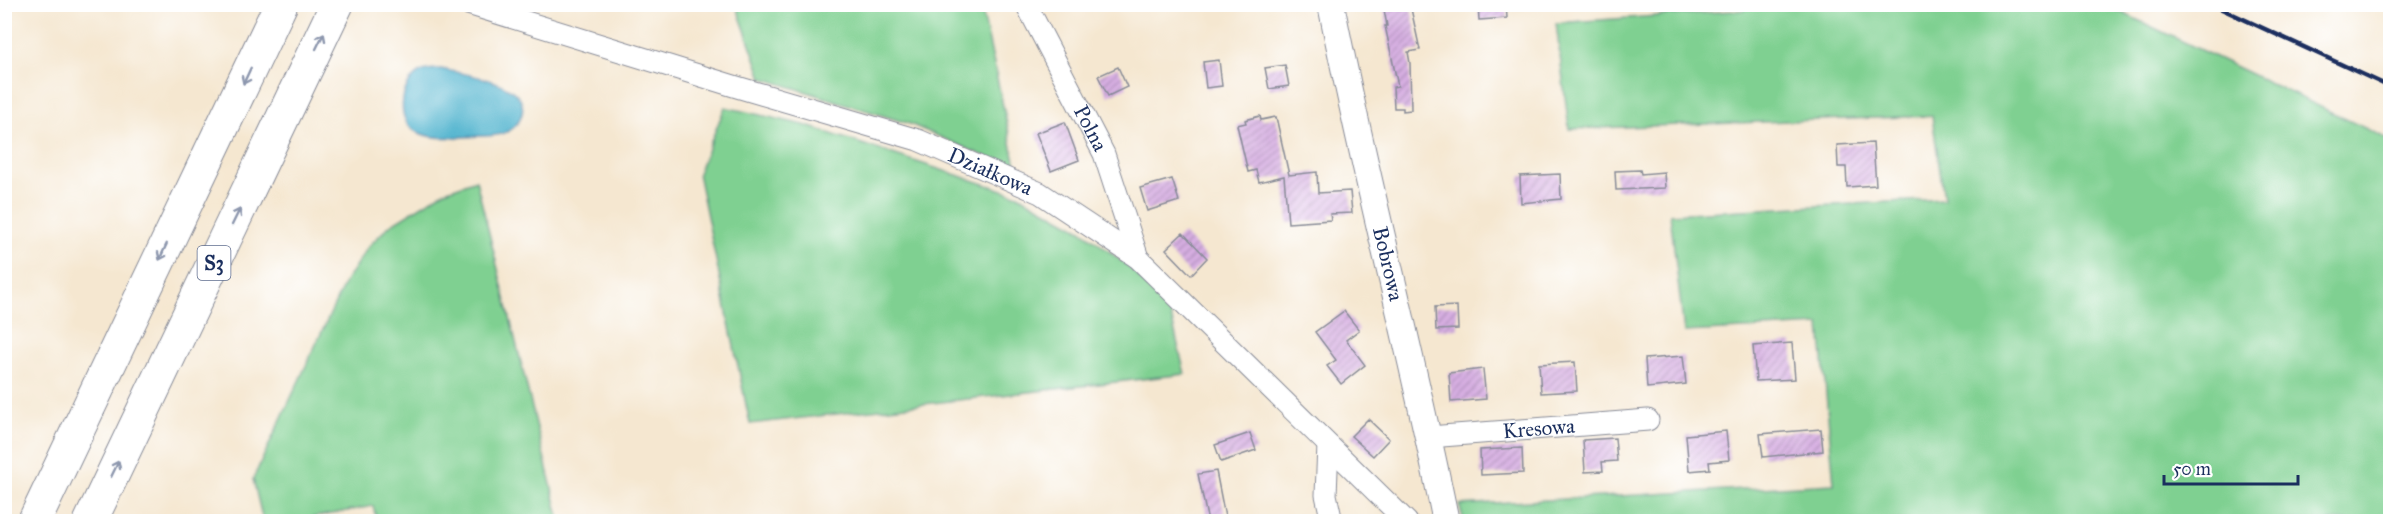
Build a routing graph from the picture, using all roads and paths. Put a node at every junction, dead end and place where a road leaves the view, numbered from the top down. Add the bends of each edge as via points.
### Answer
1 (281, 4) edge
2 (337, 4) edge
3 (468, 4) edge
4 (1026, 4) edge
5 (1331, 4) edge
6 (1138, 258) junction
7 (1648, 420) dead end
8 (1429, 437) junction
9 (1328, 445) junction
10 (34, 522) edge
11 (90, 522) edge
12 (1332, 522) edge
13 (1407, 522) edge
14 (1446, 522) edge

1 -> 10 highway, S3
11 -> 2 highway, S3
3 - 6 street, Działkowa via 918,140 1040,193
4 - 6 street, Polna via 1104,154
5 - 8 street, Bobrowa via 1353,119
6 - 9 street, Działkowa
7 - 8 street, Kresowa
8 - 14 street, Bobrowa
9 - 12 street via 1326,495
9 - 13 street, Działkowa

